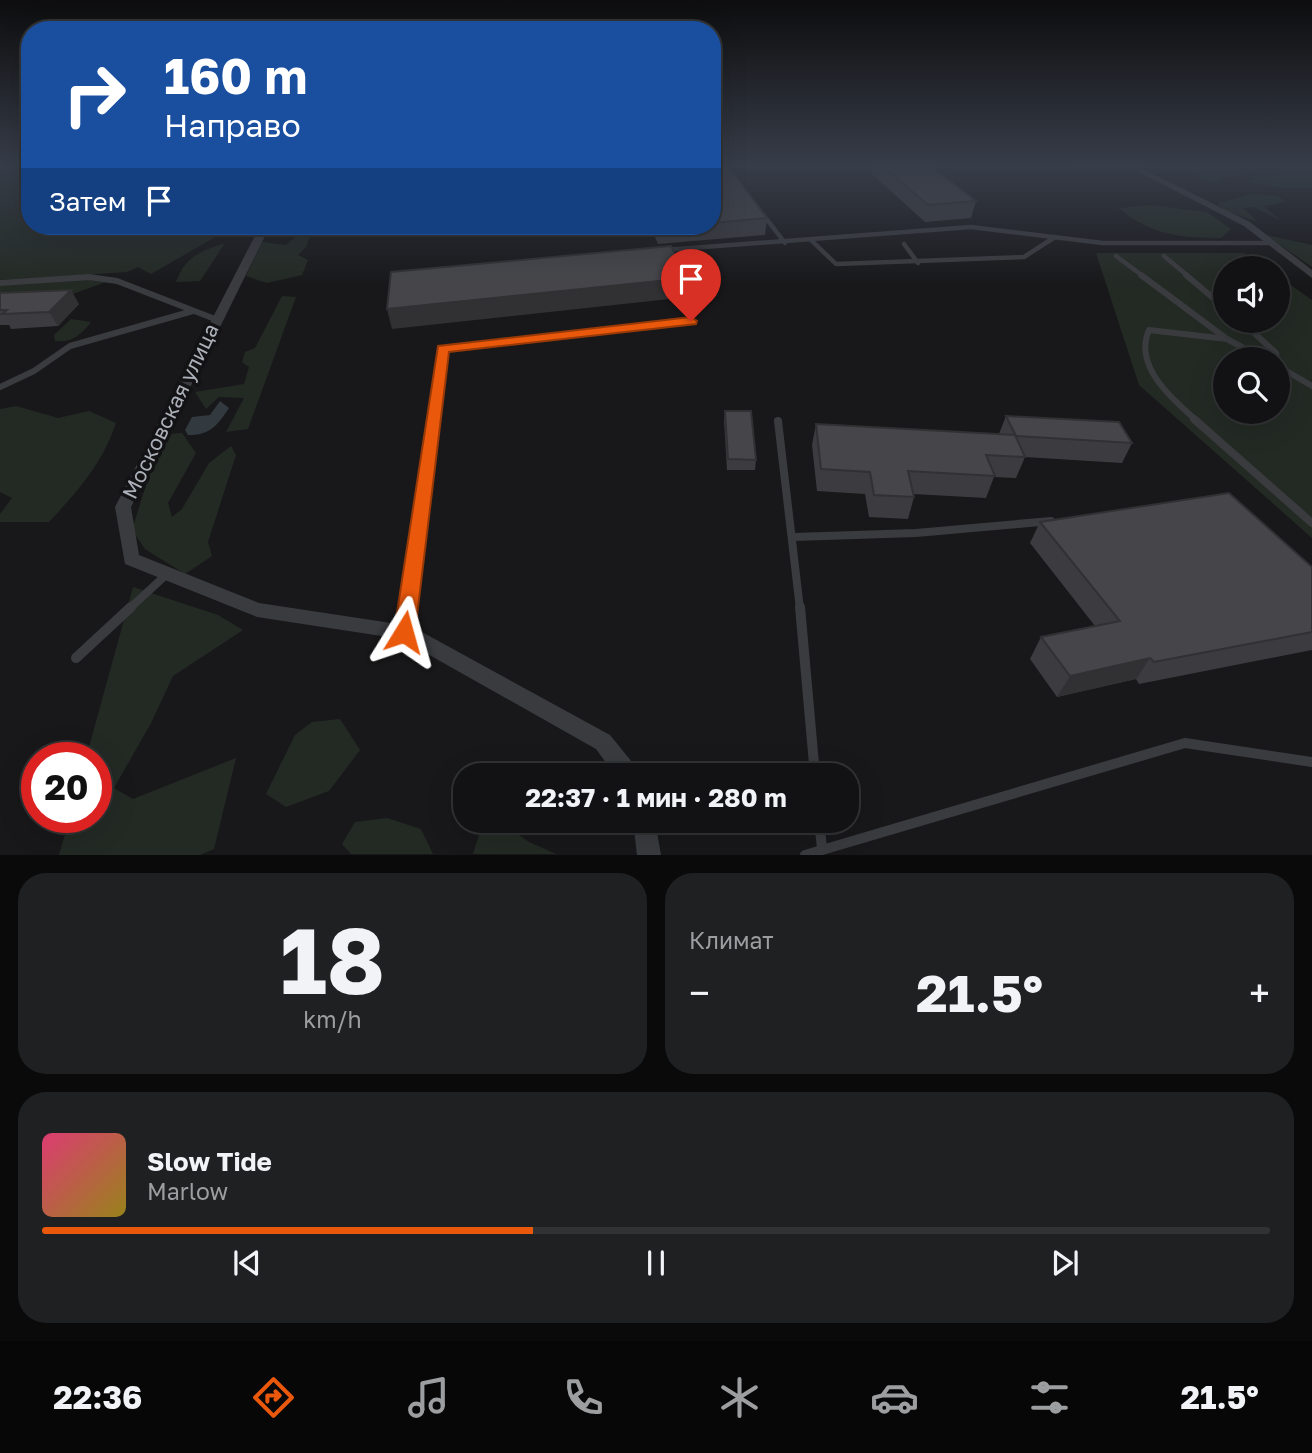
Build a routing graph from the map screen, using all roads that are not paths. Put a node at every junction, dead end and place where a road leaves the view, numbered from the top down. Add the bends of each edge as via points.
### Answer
1 (1211, 206) edge
2 (760, 210) edge
3 (260, 235) edge
4 (1056, 237) junction
5 (811, 241) junction
6 (785, 243) junction
7 (1270, 243) junction
8 (904, 244) dead end
9 (660, 250) edge
10 (1116, 256) dead end
11 (1164, 256) dead end
12 (918, 262) junction
13 (1312, 275) edge
14 (0, 282) edge
15 (1213, 298) edge
16 (193, 311) junction
17 (215, 319) junction
18 (691, 321) dead end
19 (1254, 333) edge
20 (1227, 339) junction
21 (1242, 347) edge
22 (1269, 347) edge
23 (1290, 371) edge
24 (1312, 386) edge
25 (0, 387) edge
26 (778, 421) dead end
27 (1063, 519) edge
28 (1312, 523) edge
29 (794, 537) junction
30 (167, 573) junction
31 (404, 632) junction
32 (76, 658) dead end
33 (1312, 762) edge
34 (619, 763) edge
35 (814, 763) edge
36 (646, 833) edge
37 (820, 833) edge
38 (822, 848) junction
39 (649, 855) edge
40 (805, 855) edge

1 - 7 street via 1247,224
2 - 6 lane
3 - 17 street, Московская улица
4 - 5 lane via 971,227
4 - 7 lane via 1103,243
4 - 12 lane via 1024,257
5 - 6 lane
5 - 12 lane via 836,264
6 - 9 lane
7 - 13 street
8 - 12 lane
10 - 20 lane
11 - 15 lane
14 - 16 lane via 89,277 117,281
16 - 17 lane
16 - 25 lane via 70,346
17 - 30 street, Московская улица via 123,506 131,559
18 - 31 lane via 443,349
19 - 22 lane
20 - 21 lane
20 - 28 lane via 1149,330 1144,341 1150,371 1172,399
23 - 24 lane
26 - 29 lane
27 - 29 lane via 916,533
29 - 35 lane
30 - 31 street, Московская улица via 257,610
30 - 32 lane
31 - 34 street, Московская улица via 603,742
33 - 38 lane via 1185,743
36 - 39 street
37 - 38 lane
38 - 40 lane

